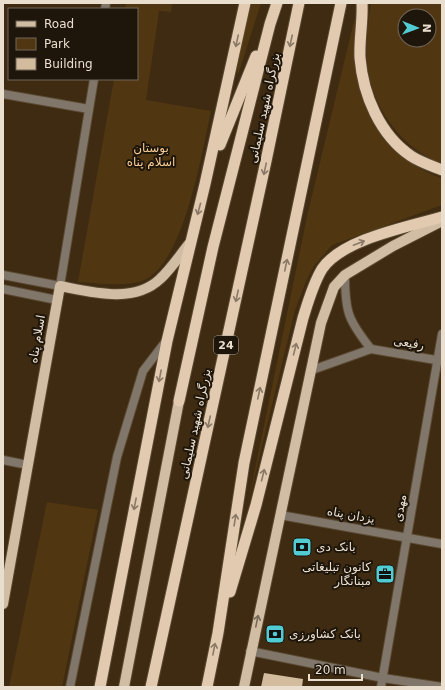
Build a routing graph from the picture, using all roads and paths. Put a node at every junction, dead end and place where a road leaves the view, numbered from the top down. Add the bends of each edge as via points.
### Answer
1 (245, 3) edge
2 (277, 3) edge
3 (298, 3) edge
4 (341, 3) edge
5 (362, 3) edge
6 (270, 24) junction
7 (94, 80) edge
8 (3, 94) edge
9 (89, 109) junction
10 (442, 170) edge
11 (205, 184) junction
12 (442, 217) edge
13 (442, 221) edge
14 (189, 244) junction
15 (3, 275) edge
16 (345, 275) junction
17 (60, 286) junction
18 (3, 289) edge
19 (57, 300) junction
20 (442, 334) edge
21 (167, 341) junction
22 (371, 348) junction
23 (440, 361) edge
24 (312, 370) junction
25 (179, 401) joint
26 (3, 460) edge
27 (28, 464) junction
28 (280, 515) junction
29 (407, 538) junction
30 (442, 544) edge
31 (3, 604) edge
32 (218, 633) junction
33 (250, 651) junction
34 (383, 678) junction
35 (70, 687) edge
36 (100, 687) edge
37 (124, 687) edge
38 (150, 687) edge
39 (207, 687) edge
40 (244, 687) edge
41 (381, 687) edge
42 (442, 687) edge

1 -> 11 highway
2 - 6 highway
3 -> 38 highway, بزرگراه شهید سلیمانی / 24 via 266,161
32 -> 4 highway via 244,463
5 - 10 highway via 362,76 376,114 393,139 411,156
6 - 11 highway
6 - 25 highway via 213,247
7 - 9 street, اسلام پناه
8 - 9 street
9 - 17 street, اسلام پناه
11 -> 14 highway
32 -> 12 highway via 256,505 303,318 311,293 323,269 337,254 355,243
13 - 16 main road
14 - 17 main road via 160,280 140,290 108,294
14 - 21 highway
15 - 17 street
16 - 22 street via 345,302 354,328
16 - 24 main road via 334,287 321,323
17 - 19 main road, اسلام پناه
18 - 19 street
19 - 27 main road, اسلام پناه
20 - 23 street, مهدی
21 - 35 street via 143,371 117,457
21 -> 36 highway
22 - 23 street, رفیعی
22 - 24 street
23 - 29 street, مهدی
24 - 28 main road
25 - 37 main road
26 - 27 street
27 - 31 main road, اسلام پناه
28 - 29 street, یزدان پناه
33 -> 28 main road
29 - 30 street, یزدان پناه
29 - 34 street, مهدی
39 -> 32 highway
33 - 34 street
33 - 40 main road
34 - 41 street, مهدی
34 - 42 street

